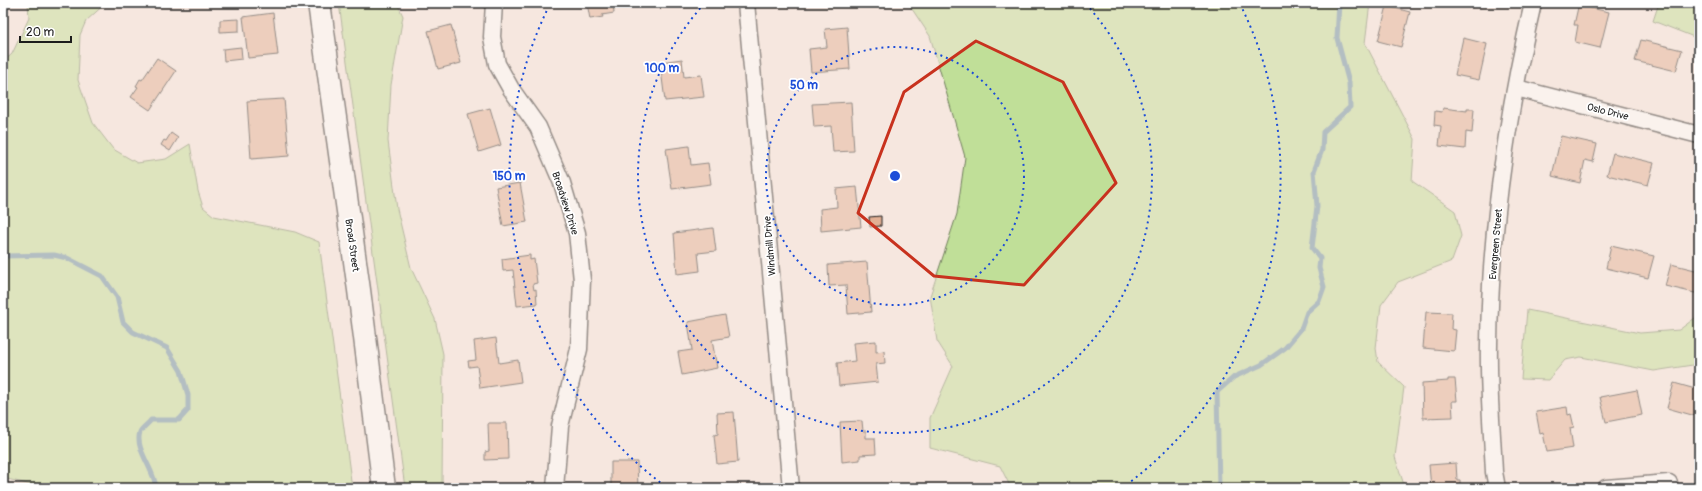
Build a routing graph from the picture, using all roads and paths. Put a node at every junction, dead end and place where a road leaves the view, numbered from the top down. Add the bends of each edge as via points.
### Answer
1 (320, 3) edge
2 (494, 3) edge
3 (746, 3) edge
4 (1533, 3) edge
5 (1516, 88) junction
6 (1699, 135) edge
7 (1668, 483) dead end
8 (384, 488) edge
9 (555, 488) edge
10 (791, 488) edge
11 (1497, 488) edge
12 (1606, 488) edge

1 - 8 street, Broad Street
2 - 9 street, Broadview Drive via 492,38 497,64 538,127 562,183 577,232 582,280 579,349 560,426
3 - 10 street, Windmill Drive
4 - 5 street, Evergreen Street
5 - 6 street, Oslo Drive
5 - 11 street, Evergreen Street via 1505,143 1492,271 1489,345 1494,472
7 - 12 street

